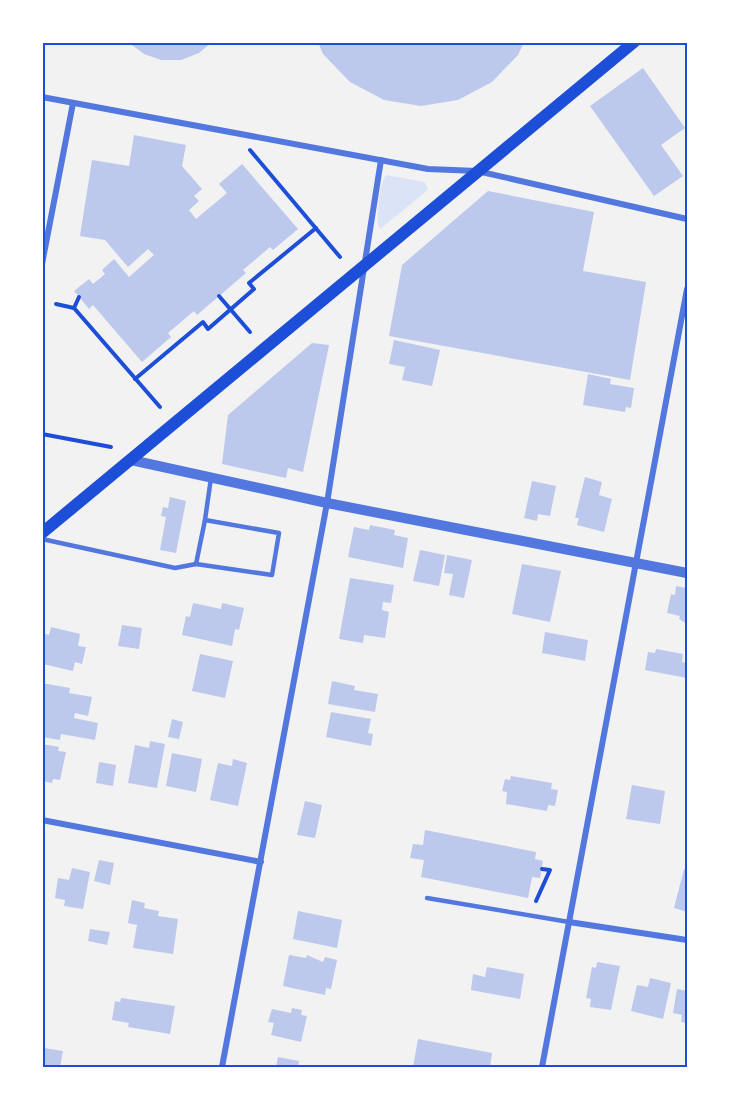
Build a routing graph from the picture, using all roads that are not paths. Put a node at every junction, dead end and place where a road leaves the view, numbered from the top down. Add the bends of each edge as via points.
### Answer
1 (634, 42) edge
2 (42, 97) edge
3 (73, 103) junction
4 (381, 160) junction
5 (477, 171) junction
6 (687, 219) edge
7 (42, 264) edge
8 (365, 264) junction
9 (687, 289) edge
10 (131, 460) junction
11 (211, 478) junction
12 (327, 503) junction
13 (205, 520) junction
14 (42, 533) edge
15 (42, 539) edge
16 (637, 563) junction
17 (196, 564) junction
18 (687, 573) edge
19 (42, 820) edge
20 (261, 862) junction
21 (427, 898) dead end
22 (570, 922) junction
23 (687, 940) edge
24 (222, 1067) edge
25 (542, 1067) edge

1 - 5 main road
2 - 3 street
3 - 4 street
3 - 7 street
4 - 5 street via 437,171
4 - 8 street
5 - 6 street
5 - 8 main road
8 - 10 main road
8 - 12 street
9 - 16 street
10 - 11 street
10 - 14 main road
11 - 12 street
11 - 13 lane
12 - 16 street
12 - 20 street
13 - 17 lane
13 - 17 lane via 279,533 272,575
15 - 17 lane via 175,568
16 - 18 street
16 - 22 street
19 - 20 street
20 - 24 street
21 - 22 lane
22 - 23 street
22 - 25 street

